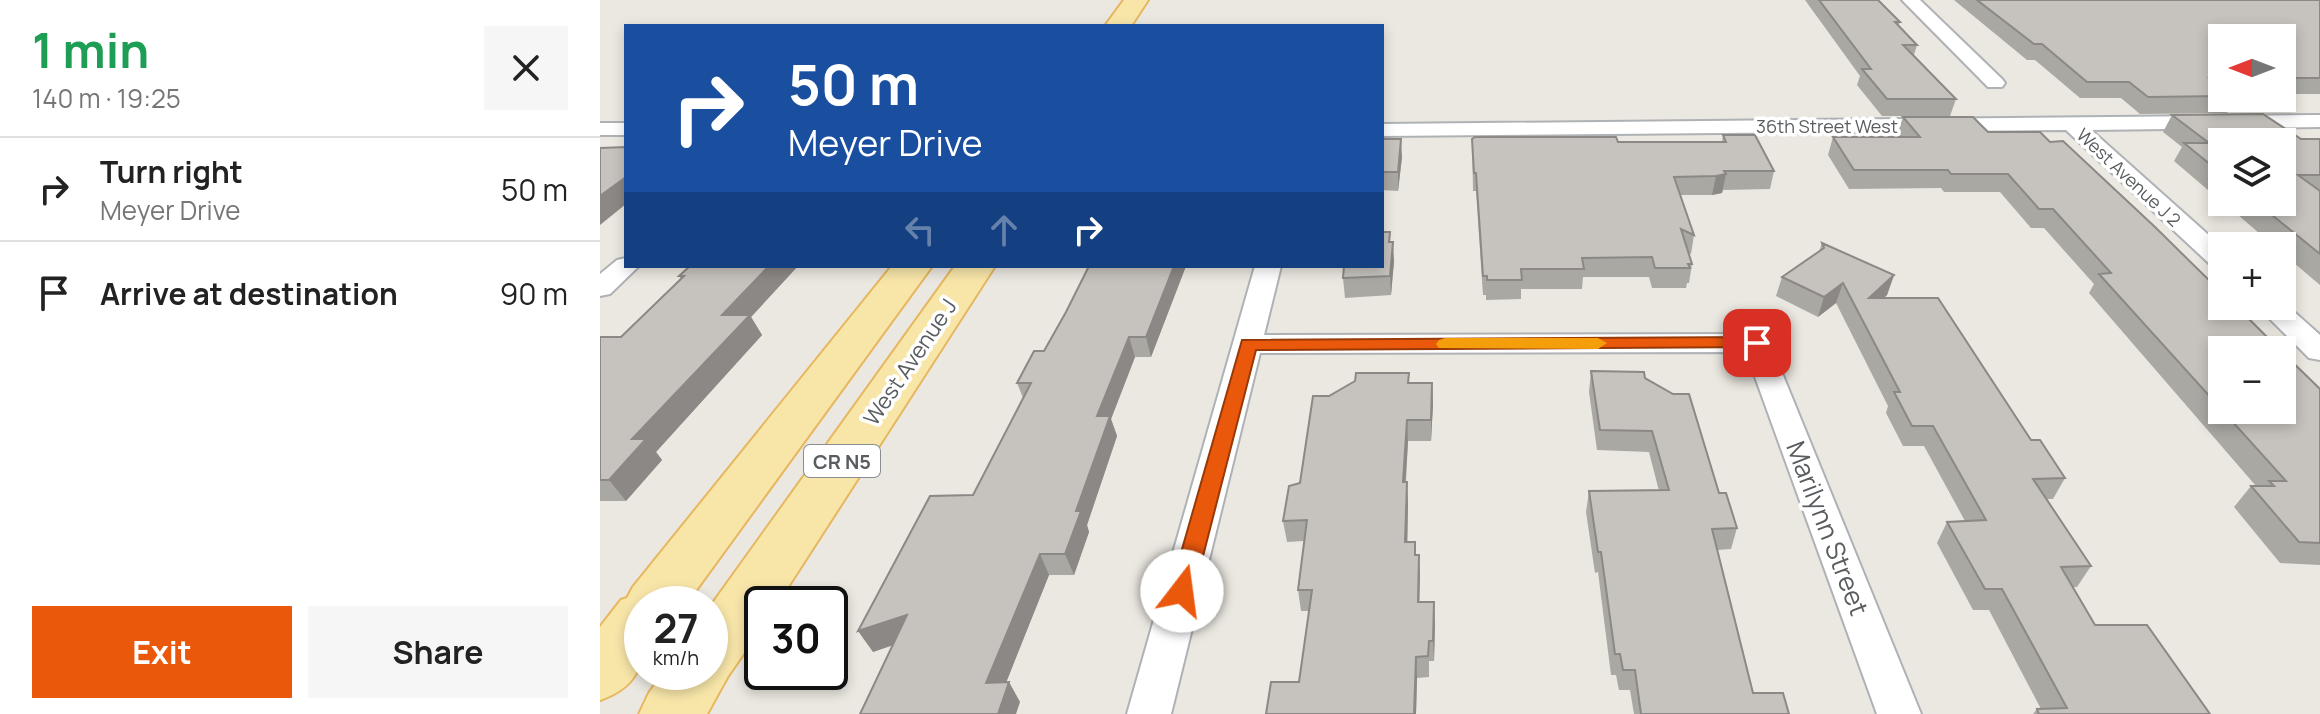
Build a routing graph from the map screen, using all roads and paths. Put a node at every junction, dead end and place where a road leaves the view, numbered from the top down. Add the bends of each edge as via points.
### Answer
1 (1136, 0) edge
2 (1910, 0) edge
3 (1119, 24) edge
4 (1995, 83) dead end
5 (2320, 121) edge
6 (2072, 124) junction
7 (600, 129) edge
8 (624, 129) edge
9 (1384, 130) edge
10 (2208, 248) edge
11 (624, 268) edge
12 (910, 268) edge
13 (974, 268) edge
14 (1268, 268) edge
15 (600, 288) edge
16 (2286, 320) edge
17 (1249, 344) junction
18 (2320, 351) edge
19 (667, 586) edge
20 (728, 630) edge
21 (624, 642) edge
22 (600, 673) edge
23 (687, 690) edge
24 (671, 714) edge
25 (1149, 714) edge
26 (1899, 714) edge

1 - 3 main road
2 - 4 street
5 - 6 street, 36th Street West
6 - 9 street, 36th Street West
6 - 10 street, West Avenue J 2
7 - 8 street
11 - 15 street
12 - 19 main road, CR N5
13 - 20 main road, West Avenue J / CR N5
14 - 17 street
16 - 18 street
17 - 25 street
17 - 26 street, Marilynn Street via 1757,343
21 - 22 main road
23 - 24 main road

